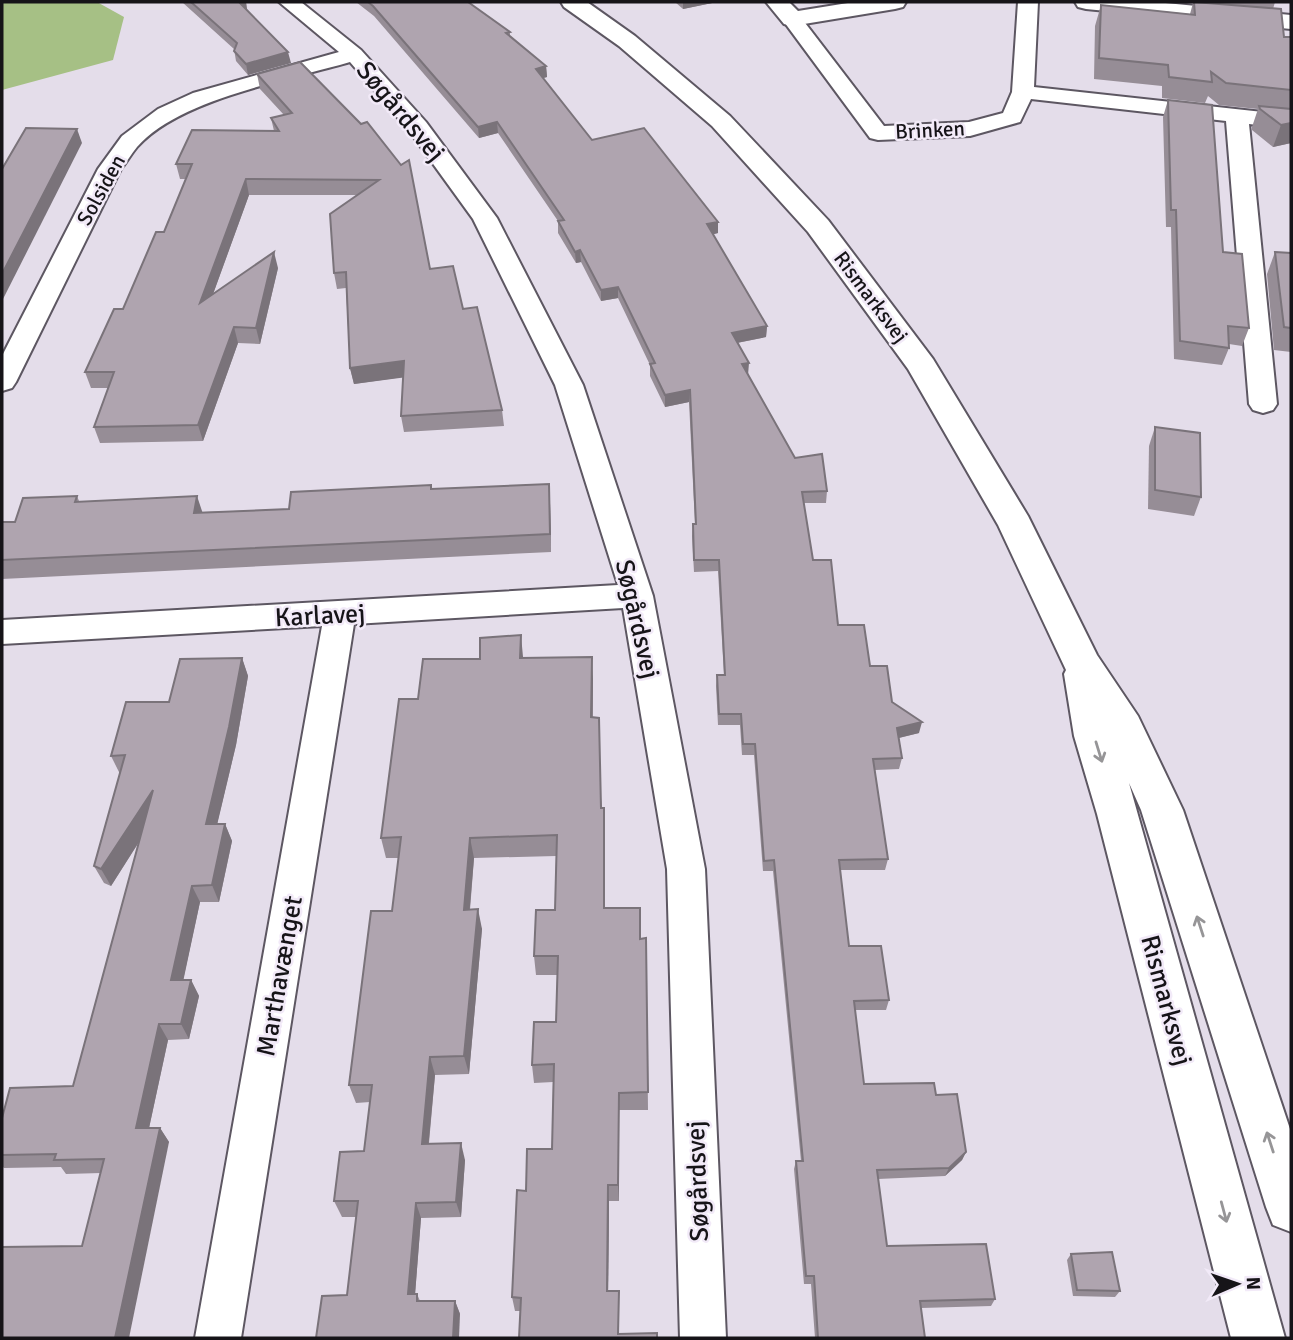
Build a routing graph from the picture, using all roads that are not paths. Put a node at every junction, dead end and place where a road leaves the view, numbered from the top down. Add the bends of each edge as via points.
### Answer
1 (289, 2) edge
2 (572, 2) edge
3 (895, 2) edge
4 (1028, 2) edge
5 (1086, 2) edge
6 (785, 10) edge
7 (1291, 22) edge
8 (354, 54) junction
9 (1023, 92) junction
10 (1237, 116) junction
11 (1291, 122) edge
12 (2, 382) edge
13 (1263, 404) dead end
14 (637, 596) junction
15 (340, 614) junction
16 (2, 632) edge
17 (1081, 662) junction
18 (1291, 1207) edge
19 (218, 1338) edge
20 (703, 1338) edge
21 (1258, 1338) edge

1 - 8 street, Søgårdsvej
2 - 17 main road, Rismarksvej via 627,41 721,121 818,226 922,366 1016,525
3 - 6 main road
4 - 9 street
5 - 7 main road
6 - 9 street, Brinken via 878,133 970,130 1012,117
8 - 12 street, Solsiden via 201,98 166,114 130,141 110,169
8 - 14 street, Søgårdsvej via 418,127 485,218 569,385
9 - 10 street
10 - 11 street
10 - 13 street
14 - 15 street, Karlavej
14 - 20 street, Søgårdsvej via 686,869
15 - 16 street, Karlavej
15 - 19 street, Marthavænget
18 -> 17 main road, Rismarksvej via 1162,810 1124,727
17 -> 21 main road, Rismarksvej via 1094,736

